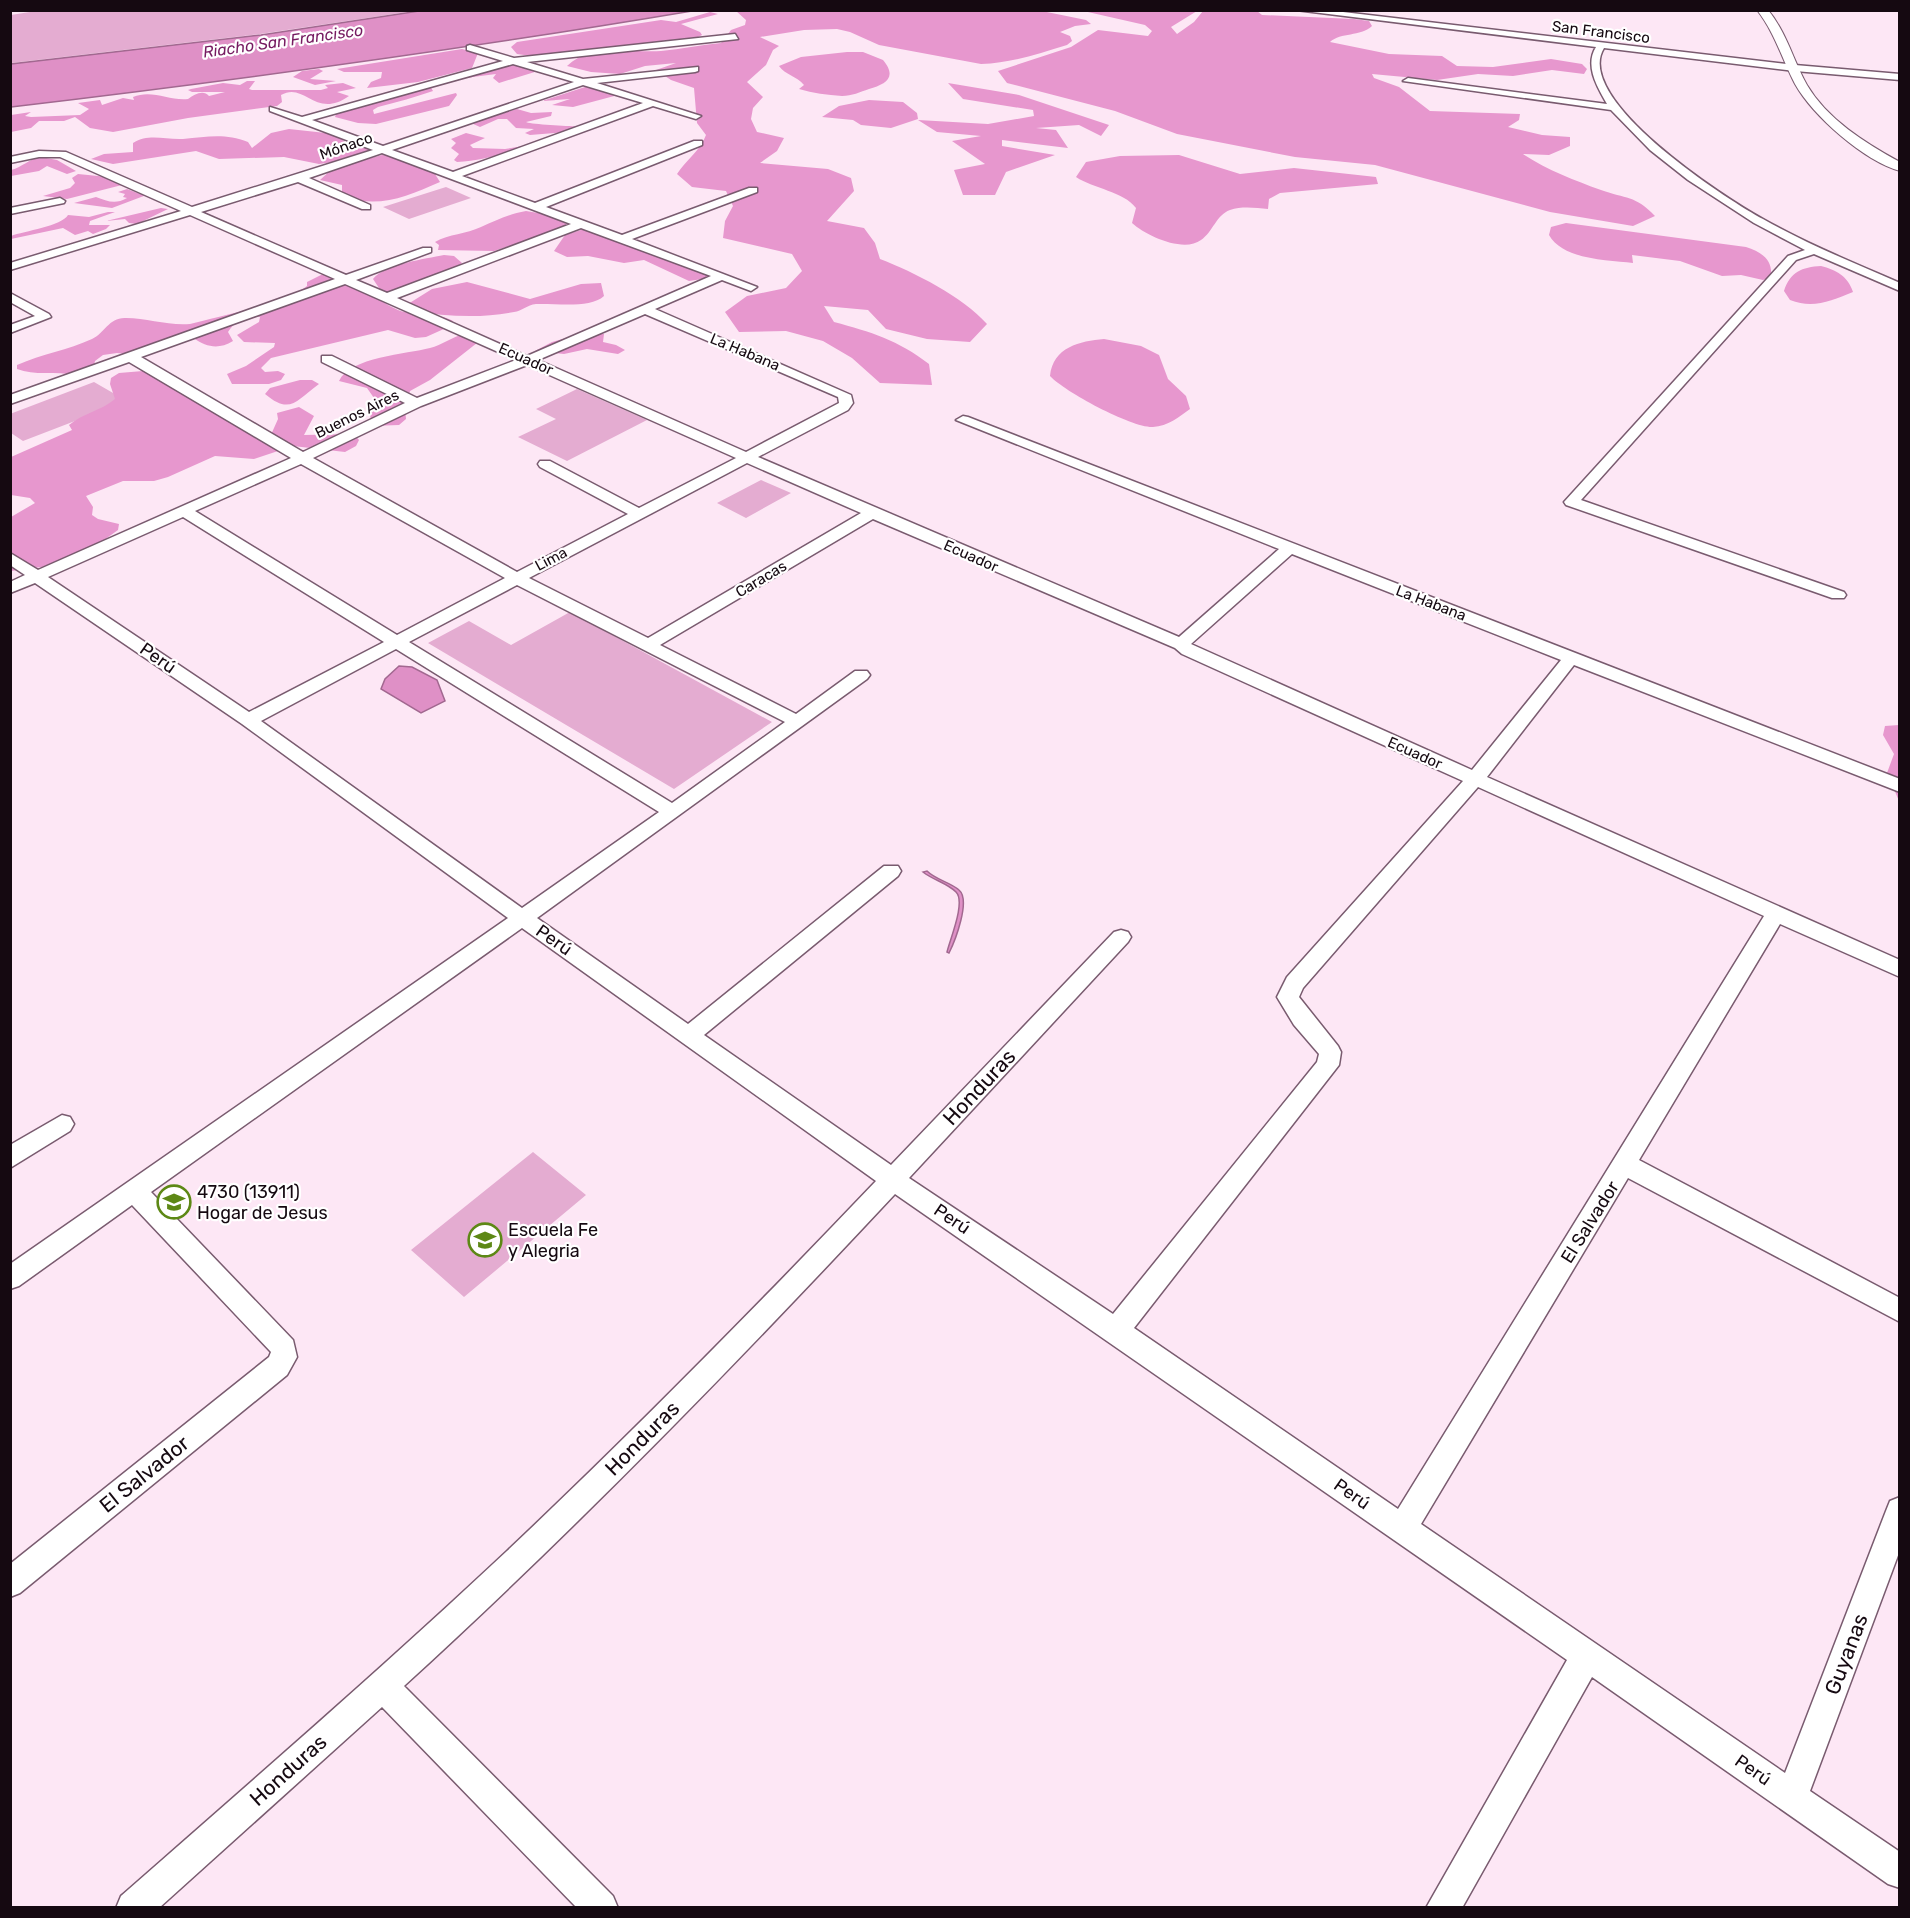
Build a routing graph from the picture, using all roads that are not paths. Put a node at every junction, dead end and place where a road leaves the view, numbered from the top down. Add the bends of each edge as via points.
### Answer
1 (1300, 10) edge
2 (1762, 10) edge
3 (1773, 10) edge
4 (735, 37) dead end
5 (1601, 46) junction
6 (470, 48) dead end
7 (513, 61) junction
8 (694, 69) dead end
9 (1801, 69) junction
10 (1899, 77) edge
11 (1408, 81) dead end
12 (583, 82) junction
13 (653, 103) junction
14 (1614, 108) junction
15 (273, 109) dead end
16 (696, 116) dead end
17 (301, 120) junction
18 (698, 143) dead end
19 (381, 150) junction
20 (1899, 159) edge
21 (10, 160) edge
22 (1899, 167) edge
23 (452, 176) junction
24 (299, 178) junction
25 (753, 190) dead end
26 (60, 201) dead end
27 (366, 207) dead end
28 (535, 207) junction
29 (10, 211) edge
30 (187, 211) junction
31 (581, 224) junction
32 (621, 239) junction
33 (427, 250) dead end
34 (1815, 250) junction
35 (10, 267) edge
36 (721, 276) junction
37 (346, 280) junction
38 (751, 287) dead end
39 (1899, 288) edge
40 (10, 297) edge
41 (386, 298) junction
42 (645, 309) junction
43 (10, 329) edge
44 (129, 356) junction
45 (327, 359) dead end
46 (528, 360) junction
47 (844, 395) joint
48 (10, 400) edge
49 (416, 403) junction
50 (963, 420) dead end
51 (746, 457) junction
52 (302, 458) junction
53 (545, 465) dead end
54 (184, 511) junction
55 (872, 513) junction
56 (639, 514) junction
57 (1290, 548) junction
58 (10, 558) edge
59 (37, 576) junction
60 (516, 578) junction
61 (10, 588) edge
62 (1838, 595) dead end
63 (398, 641) junction
64 (650, 644) junction
65 (1181, 644) junction
66 (1571, 658) junction
67 (861, 675) dead end
68 (248, 720) junction
69 (799, 722) junction
70 (1474, 780) junction
71 (1899, 786) edge
72 (673, 812) junction
73 (891, 871) dead end
74 (1776, 914) junction
75 (522, 918) junction
76 (1121, 937) dead end
77 (1899, 969) edge
78 (688, 1035) junction
79 (62, 1124) dead end
80 (10, 1158) edge
81 (1626, 1165) junction
82 (892, 1179) junction
83 (134, 1191) junction
84 (10, 1278) edge
85 (1899, 1311) edge
86 (1116, 1330) junction
87 (1899, 1511) edge
88 (1402, 1529) junction
89 (10, 1583) edge
90 (1587, 1655) junction
91 (383, 1686) junction
92 (1792, 1796) junction
93 (1899, 1872) edge
94 (133, 1908) edge
95 (601, 1908) edge
96 (1443, 1908) edge

1 - 5 street, San Francisco
2 - 9 street
3 - 9 street via 1796,41
4 - 7 street
5 - 9 street, San Francisco
5 - 14 street via 1595,57 1598,73
6 - 7 street
7 - 12 street
7 - 17 street
8 - 12 street, Mónaco
9 - 10 street, San Francisco
9 - 20 street via 1834,110
9 - 22 street via 1802,85 1821,110
11 - 14 street
12 - 13 street
12 - 19 street, Mónaco
13 - 16 street
13 - 23 street
14 - 34 street via 1654,148 1692,178
15 - 17 street
17 - 19 street
18 - 28 street
19 - 23 street
19 - 24 street, Mónaco
21 - 30 street, Ecuador via 62,154
23 - 28 street
24 - 27 street
24 - 30 street, Mónaco
25 - 32 street
26 - 29 street
28 - 31 street
30 - 35 street, Mónaco
30 - 37 street, Ecuador
31 - 32 street
31 - 41 street
32 - 36 street
33 - 37 street
34 - 39 street
34 - 62 street via 1792,258 1571,502
36 - 38 street
36 - 42 street, Buenos Aires
37 - 41 street, Ecuador
37 - 44 street
40 - 43 street via 45,316
41 - 46 street, Ecuador
42 - 46 street, Buenos Aires
42 - 47 street, La Habana
44 - 48 street
44 - 52 street
45 - 49 street
46 - 49 street, Buenos Aires
46 - 51 street, Ecuador
47 - 51 street, Lima via 847,399 843,408
49 - 52 street, Buenos Aires
50 - 57 street, La Habana
51 - 55 street, Ecuador
51 - 56 street, Lima
52 - 54 street, Buenos Aires
52 - 60 street
53 - 56 street
54 - 59 street, Buenos Aires
54 - 63 street
55 - 64 street, Caracas
55 - 65 street, Ecuador
56 - 60 street, Lima
57 - 65 street
57 - 66 street, La Habana
58 - 59 street, Perú
59 - 61 street, Buenos Aires
59 - 68 street, Perú
60 - 63 street, Lima
60 - 64 street
63 - 68 street, Lima
63 - 72 street
64 - 69 street
65 - 70 street, Ecuador
66 - 70 street
66 - 71 street, La Habana
67 - 69 street
68 - 75 street, Perú
69 - 72 street
70 - 74 street, Ecuador
70 - 86 street via 1295,983 1288,997 1330,1052 1328,1065
72 - 75 street
73 - 78 street
74 - 77 street, Ecuador
74 - 81 street, El Salvador
75 - 78 street, Perú
75 - 83 street
76 - 82 street, Honduras
78 - 82 street, Perú
79 - 80 street
81 - 85 street
81 - 88 street, El Salvador
82 - 86 street, Perú
82 - 91 street, Honduras via 570,1509
83 - 84 street
83 - 89 street, El Salvador via 284,1348 284,1357 278,1366
86 - 88 street, Perú
87 - 92 street, Guyanas
88 - 90 street, Perú
90 - 92 street, Perú
90 - 96 street
91 - 94 street, Honduras
91 - 95 street
92 - 93 street, Perú

